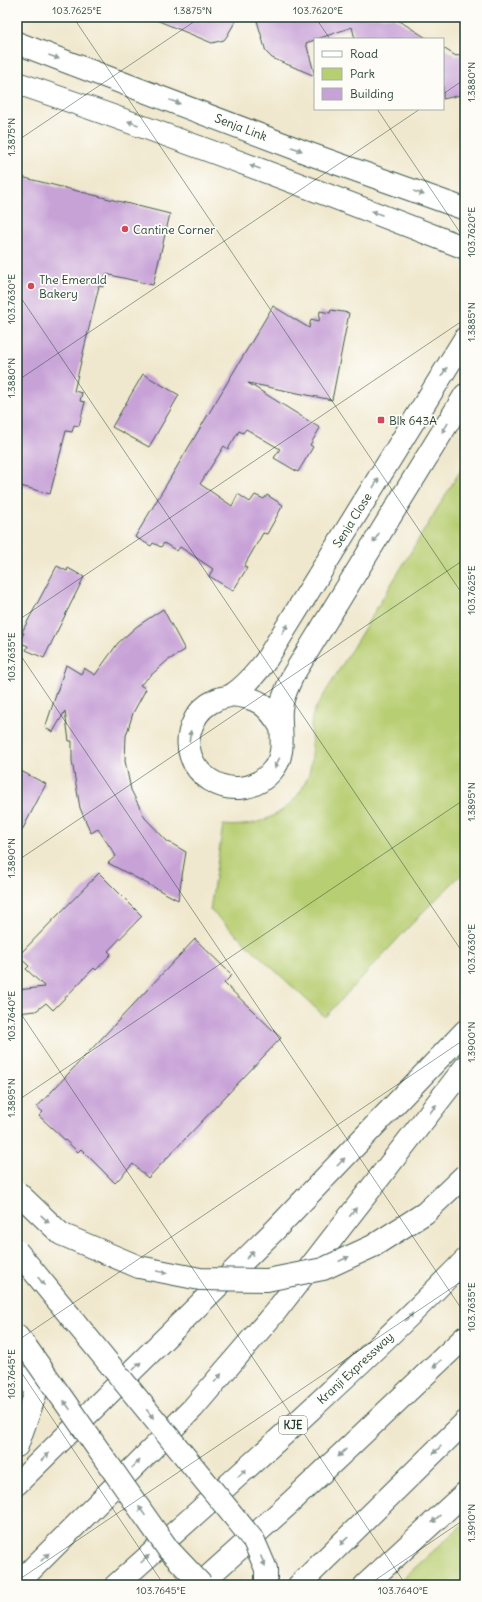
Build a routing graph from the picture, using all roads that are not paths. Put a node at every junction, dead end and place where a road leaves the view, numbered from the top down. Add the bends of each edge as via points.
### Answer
1 (17, 43) edge
2 (17, 83) edge
3 (465, 209) edge
4 (465, 248) edge
5 (465, 338) edge
6 (465, 395) edge
7 (231, 695) junction
8 (280, 726) junction
9 (465, 1031) edge
10 (465, 1067) edge
11 (465, 1175) edge
12 (17, 1192) edge
13 (17, 1251) edge
14 (465, 1260) edge
15 (465, 1337) edge
16 (22, 1342) edge
17 (465, 1422) edge
18 (17, 1446) edge
19 (17, 1484) edge
20 (465, 1493) edge
21 (17, 1584) edge
22 (116, 1585) edge
23 (200, 1585) edge
24 (266, 1585) edge
25 (299, 1585) edge
26 (365, 1585) edge

1 -> 3 main road, Senja Link via 310,154
4 -> 2 main road via 290,179
7 -> 5 main road, Senja Close via 254,677 265,662
6 -> 8 main road, Senja Close via 293,675 281,707
7 - 8 main road, Senja Close via 261,702 272,712
8 -> 7 main road, Senja Close via 283,741 280,756 273,770 262,780 248,787 233,789 217,785 204,777 195,765 189,735 194,720 204,708 216,700
19 -> 9 main road via 276,1229
21 -> 10 main road via 198,1402 276,1311
12 -> 11 main road, bridge via 61,1234 139,1268 200,1279 267,1280 323,1269 374,1246 425,1213
13 -> 24 main road, bridge via 254,1541 266,1569
22 -> 14 main road, Kranji Expressway / KJE via 250,1466 402,1325
15 -> 23 main road
16 - 18 main road via 35,1395
23 -> 16 main road, bridge via 168,1549
17 -> 25 main road
20 -> 26 main road

